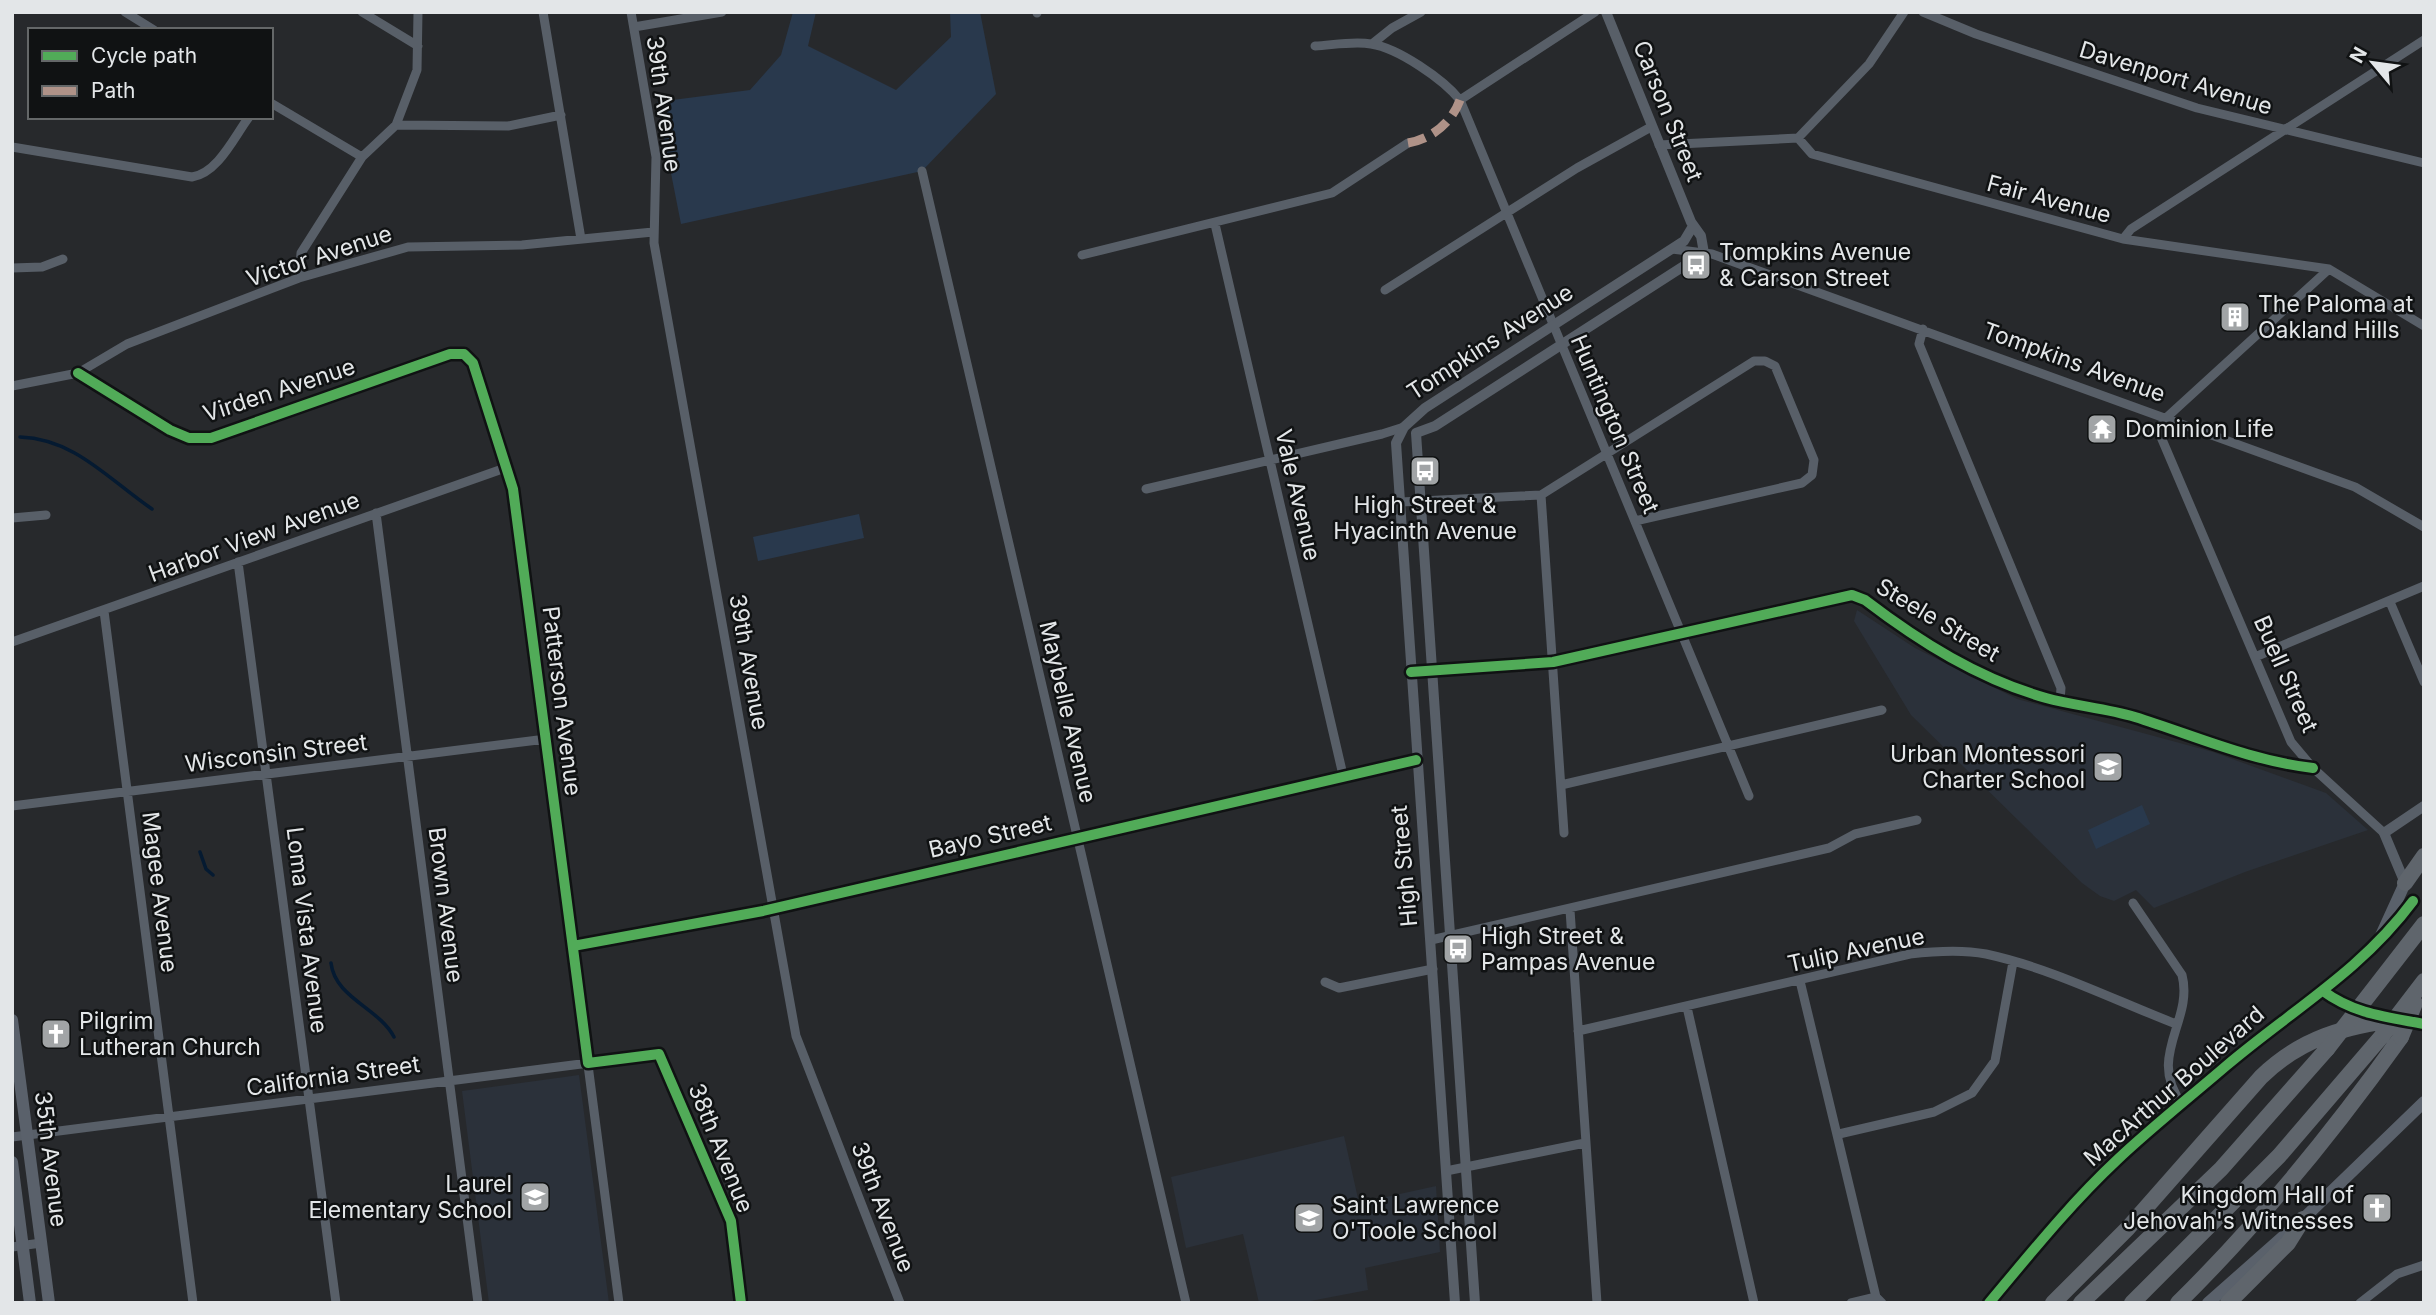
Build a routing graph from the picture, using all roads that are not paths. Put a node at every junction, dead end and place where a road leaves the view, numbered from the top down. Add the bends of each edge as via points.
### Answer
1 (125, 12) edge
2 (362, 12) edge
3 (418, 12) edge
4 (543, 12) edge
5 (631, 12) edge
6 (722, 12) edge
7 (1421, 12) edge
8 (1595, 12) edge
9 (1606, 12) edge
10 (1904, 12) edge
11 (1923, 12) edge
12 (634, 27) junction
13 (150, 28) edge
14 (2424, 40) edge
15 (1372, 44) junction
16 (418, 46) junction
17 (1315, 46) dead end
18 (1460, 100) junction
19 (273, 104) edge
20 (561, 116) junction
21 (248, 119) edge
22 (396, 125) junction
23 (1651, 127) junction
24 (2280, 130) junction
25 (1798, 138) junction
26 (1408, 143) dead end
27 (1659, 145) junction
28 (12, 147) edge
29 (362, 157) junction
30 (2424, 163) edge
31 (922, 171) dead end
32 (1507, 213) junction
33 (1214, 224) junction
34 (1693, 226) junction
35 (653, 232) junction
36 (581, 239) junction
37 (2123, 239) junction
38 (1672, 249) junction
39 (1704, 253) junction
40 (1082, 255) dead end
41 (63, 260) dead end
42 (12, 268) edge
43 (2329, 270) junction
44 (299, 278) junction
45 (1385, 290) dead end
46 (1553, 326) junction
47 (2424, 326) edge
48 (1923, 329) junction
49 (1560, 343) junction
50 (464, 354) joint
51 (78, 373) junction
52 (12, 386) edge
53 (2166, 418) junction
54 (1404, 426) junction
55 (1416, 433) junction
56 (1606, 457) junction
57 (1270, 460) junction
58 (508, 467) junction
59 (1146, 489) dead end
60 (1541, 495) junction
61 (1419, 500) junction
62 (1401, 502) junction
63 (376, 513) junction
64 (46, 515) dead end
65 (12, 518) edge
66 (1635, 522) junction
67 (2424, 527) edge
68 (238, 562) junction
69 (2424, 586) edge
70 (2390, 601) junction
71 (104, 611) junction
72 (1682, 635) junction
73 (12, 642) edge
74 (2255, 657) junction
75 (1553, 662) junction
76 (1432, 671) junction
77 (1411, 672) junction
78 (2424, 682) edge
79 (2060, 701) junction
80 (1882, 710) dead end
81 (546, 739) junction
82 (1729, 745) junction
83 (407, 756) junction
84 (1416, 760) junction
85 (2313, 768) junction
86 (267, 774) junction
87 (1343, 775) junction
88 (1561, 785) junction
89 (128, 792) junction
90 (1749, 796) dead end
91 (12, 806) edge
92 (2424, 806) edge
93 (1917, 820) dead end
94 (1564, 833) dead end
95 (2384, 833) junction
96 (1078, 837) junction
97 (2424, 856) edge
98 (2405, 883) junction
99 (2413, 901) junction
100 (2133, 903) dead end
101 (773, 908) junction
102 (1570, 910) junction
103 (2424, 923) edge
104 (1451, 937) junction
105 (1431, 940) junction
106 (2379, 940) junction
107 (573, 946) junction
108 (2013, 962) junction
109 (1433, 969) junction
110 (1800, 981) junction
111 (2424, 981) edge
112 (1325, 982) dead end
113 (2323, 991) junction
114 (1687, 1007) junction
115 (2400, 1019) junction
116 (2176, 1024) junction
117 (2424, 1024) edge
118 (13, 1025) edge
119 (1578, 1031) junction
120 (659, 1054) joint
121 (587, 1063) junction
122 (449, 1079) junction
123 (310, 1098) junction
124 (2424, 1102) edge
125 (2182, 1104) junction
126 (169, 1118) junction
127 (1839, 1134) junction
128 (27, 1135) junction
129 (12, 1137) edge
130 (1585, 1143) junction
131 (12, 1162) edge
132 (1465, 1168) junction
133 (1446, 1171) junction
134 (2303, 1219) junction
135 (41, 1243) junction
136 (18, 1246) edge
137 (2424, 1265) edge
138 (1879, 1300) edge
139 (30, 1303) edge
140 (49, 1303) edge
141 (193, 1303) edge
142 (336, 1303) edge
143 (478, 1303) edge
144 (619, 1303) edge
145 (741, 1303) edge
146 (900, 1303) edge
147 (1186, 1303) edge
148 (1455, 1303) edge
149 (1475, 1303) edge
150 (1597, 1303) edge
151 (1754, 1303) edge
152 (1852, 1303) edge
153 (1989, 1303) edge
154 (2053, 1303) edge
155 (2081, 1303) edge
156 (2132, 1303) edge
157 (2178, 1303) edge
158 (2208, 1303) edge
159 (2228, 1303) edge
160 (2360, 1303) edge

1 - 13 street
2 - 16 street
3 - 16 street
4 - 20 street
5 - 12 street, 39th Avenue
6 - 12 street
7 - 15 street
8 - 18 street
9 - 23 street, Carson Street
10 - 25 street via 1869,64
11 - 24 street, Davenport Avenue via 2197,108
12 - 35 street, 39th Avenue via 656,157
14 - 24 street
15 - 17 street, Huntington Street
15 - 18 street, Huntington Street via 1424,68
16 - 22 street via 417,70
18 - 32 street, Huntington Street
19 - 29 street
20 - 22 street via 508,126
20 - 36 street
21 - 28 street via 213,167 192,177
22 - 29 street
23 - 27 street, Carson Street
23 - 32 street
24 - 30 street, Davenport Avenue
24 - 37 street via 2131,229
25 - 27 street
25 - 37 street, Fair Avenue via 1812,154
26 - 33 street via 1332,193
27 - 34 street, Carson Street
29 - 44 street via 301,253
31 - 96 street, Maybelle Avenue
32 - 45 street
32 - 46 street, Huntington Street
33 - 40 street
33 - 57 street, Vale Avenue
34 - 38 street, Tompkins Avenue
34 - 39 street via 1701,236
35 - 36 street, Victor Avenue
35 - 101 street, 39th Avenue
36 - 44 street, Victor Avenue via 408,247
37 - 43 street, Fair Avenue
38 - 39 street, Tompkins Avenue
38 - 46 street, Tompkins Avenue
39 - 48 street, Tompkins Avenue
39 - 49 street, Tompkins Avenue
41 - 42 street via 42,267
43 - 47 street, Fair Avenue
43 - 53 street
44 - 51 street, Victor Avenue via 127,344
46 - 49 street, Huntington Street
46 - 54 street, Tompkins Avenue
48 - 53 street, Tompkins Avenue
48 - 79 street via 1919,344 2061,688
49 - 55 street, Tompkins Avenue via 1436,426
49 - 56 street, Huntington Street
50 - 51 street, Virden Avenue via 450,354 211,438 188,438 170,430
50 - 58 street, Patterson Avenue via 473,363
51 - 52 street, Victor Avenue
53 - 67 street, Tompkins Avenue via 2355,487
53 - 74 street, Buell Street via 2158,430
54 - 55 street, Tompkins Avenue
54 - 57 street, Tompkins Avenue
54 - 62 street, High Street via 1396,443
55 - 61 street, High Street
56 - 60 street
56 - 66 street, Huntington Street
56 - 66 street via 1746,366 1765,361 1780,375 1814,460 1812,475 1802,483
57 - 59 street, Tompkins Avenue
57 - 87 street, Vale Avenue
58 - 63 street, Harbor View Avenue
58 - 81 street, Patterson Avenue
60 - 61 street
60 - 75 street
61 - 62 street
61 - 76 street, High Street
62 - 77 street, High Street
63 - 68 street, Harbor View Avenue
63 - 83 street, Brown Avenue
64 - 65 street
66 - 72 street, Huntington Street
68 - 71 street, Harbor View Avenue
68 - 86 street, Loma Vista Avenue
69 - 70 street
70 - 74 street
70 - 78 street
71 - 73 street, Harbor View Avenue
71 - 89 street, Magee Avenue
72 - 75 street, Steele Street
72 - 79 street, Steele Street via 1852,595 1962,663
72 - 82 street, Huntington Street
74 - 85 street, Buell Street via 2291,742
75 - 76 street, Steele Street
75 - 88 street
76 - 77 street, Steele Street
76 - 104 street, High Street
77 - 84 street, High Street
79 - 85 street, Steele Street via 2130,715 2278,764
80 - 82 street
81 - 83 street, Wisconsin Street
81 - 107 street, Patterson Avenue
82 - 88 street
82 - 90 street, Huntington Street
83 - 86 street, Wisconsin Street
83 - 122 street, Brown Avenue
84 - 87 street, Bayo Street
84 - 105 street, High Street
85 - 95 street, Buell Street
86 - 89 street, Wisconsin Street
86 - 123 street, Loma Vista Avenue
87 - 96 street, Bayo Street
88 - 94 street
89 - 91 street, Wisconsin Street
89 - 126 street, Magee Avenue
92 - 95 street
93 - 102 street via 1855,834 1829,848
95 - 98 street, Buell Street
96 - 101 street, Bayo Street
96 - 147 street, Maybelle Avenue
97 - 98 highway
98 - 99 main road, Buell Street
98 - 106 main road
99 - 103 main road, Buell Street
99 - 106 main road, MacArthur Boulevard via 2390,933
100 - 116 street via 2182,975 2185,987
101 - 107 street, Bayo Street
101 - 146 street, 39th Avenue via 798,1046
102 - 104 street
102 - 119 street
103 - 155 highway, bridge via 2327,1049 2202,1188
104 - 105 street
104 - 132 street, High Street
105 - 109 street, High Street
106 - 113 main road, MacArthur Boulevard
107 - 121 street, Patterson Avenue
108 - 110 street, Tulip Avenue via 1986,954 1934,951
108 - 116 street, Tulip Avenue
108 - 127 street via 1995,1061 1972,1093 1934,1112
109 - 112 street via 1339,988
109 - 133 street, High Street
110 - 114 street, Tulip Avenue
110 - 127 street
111 - 156 highway, bridge via 2279,1156
111 - 157 highway, bridge via 2401,1037 2299,1169
113 - 115 main road via 2344,1006
113 - 125 main road, MacArthur Boulevard
114 - 119 street, Tulip Avenue
114 - 151 street
115 - 117 main road
115 - 154 highway via 2329,1033 2282,1058 2260,1077 2128,1228
116 - 125 street via 2168,1075
118 - 128 main road, 35th Avenue
119 - 130 street
120 - 121 street, California Street
120 - 145 street, 38th Avenue via 731,1222
121 - 122 street, California Street
121 - 144 street, Patterson Avenue
122 - 123 street, California Street
122 - 143 street, Brown Avenue
123 - 126 street, California Street
123 - 142 street, Loma Vista Avenue
124 - 134 main road
125 - 153 main road, MacArthur Boulevard via 2091,1185
126 - 128 street, California Street
126 - 141 street, Magee Avenue
127 - 138 street
128 - 129 street, California Street
128 - 135 main road, 35th Avenue
130 - 132 street
130 - 150 street
131 - 136 main road, 35th Avenue
132 - 133 street
132 - 149 street, High Street
133 - 148 street, High Street
134 - 158 main road
134 - 159 highway via 2288,1243
135 - 136 street
135 - 140 main road, 35th Avenue
136 - 139 main road, 35th Avenue
137 - 160 street via 2397,1274
138 - 152 street

